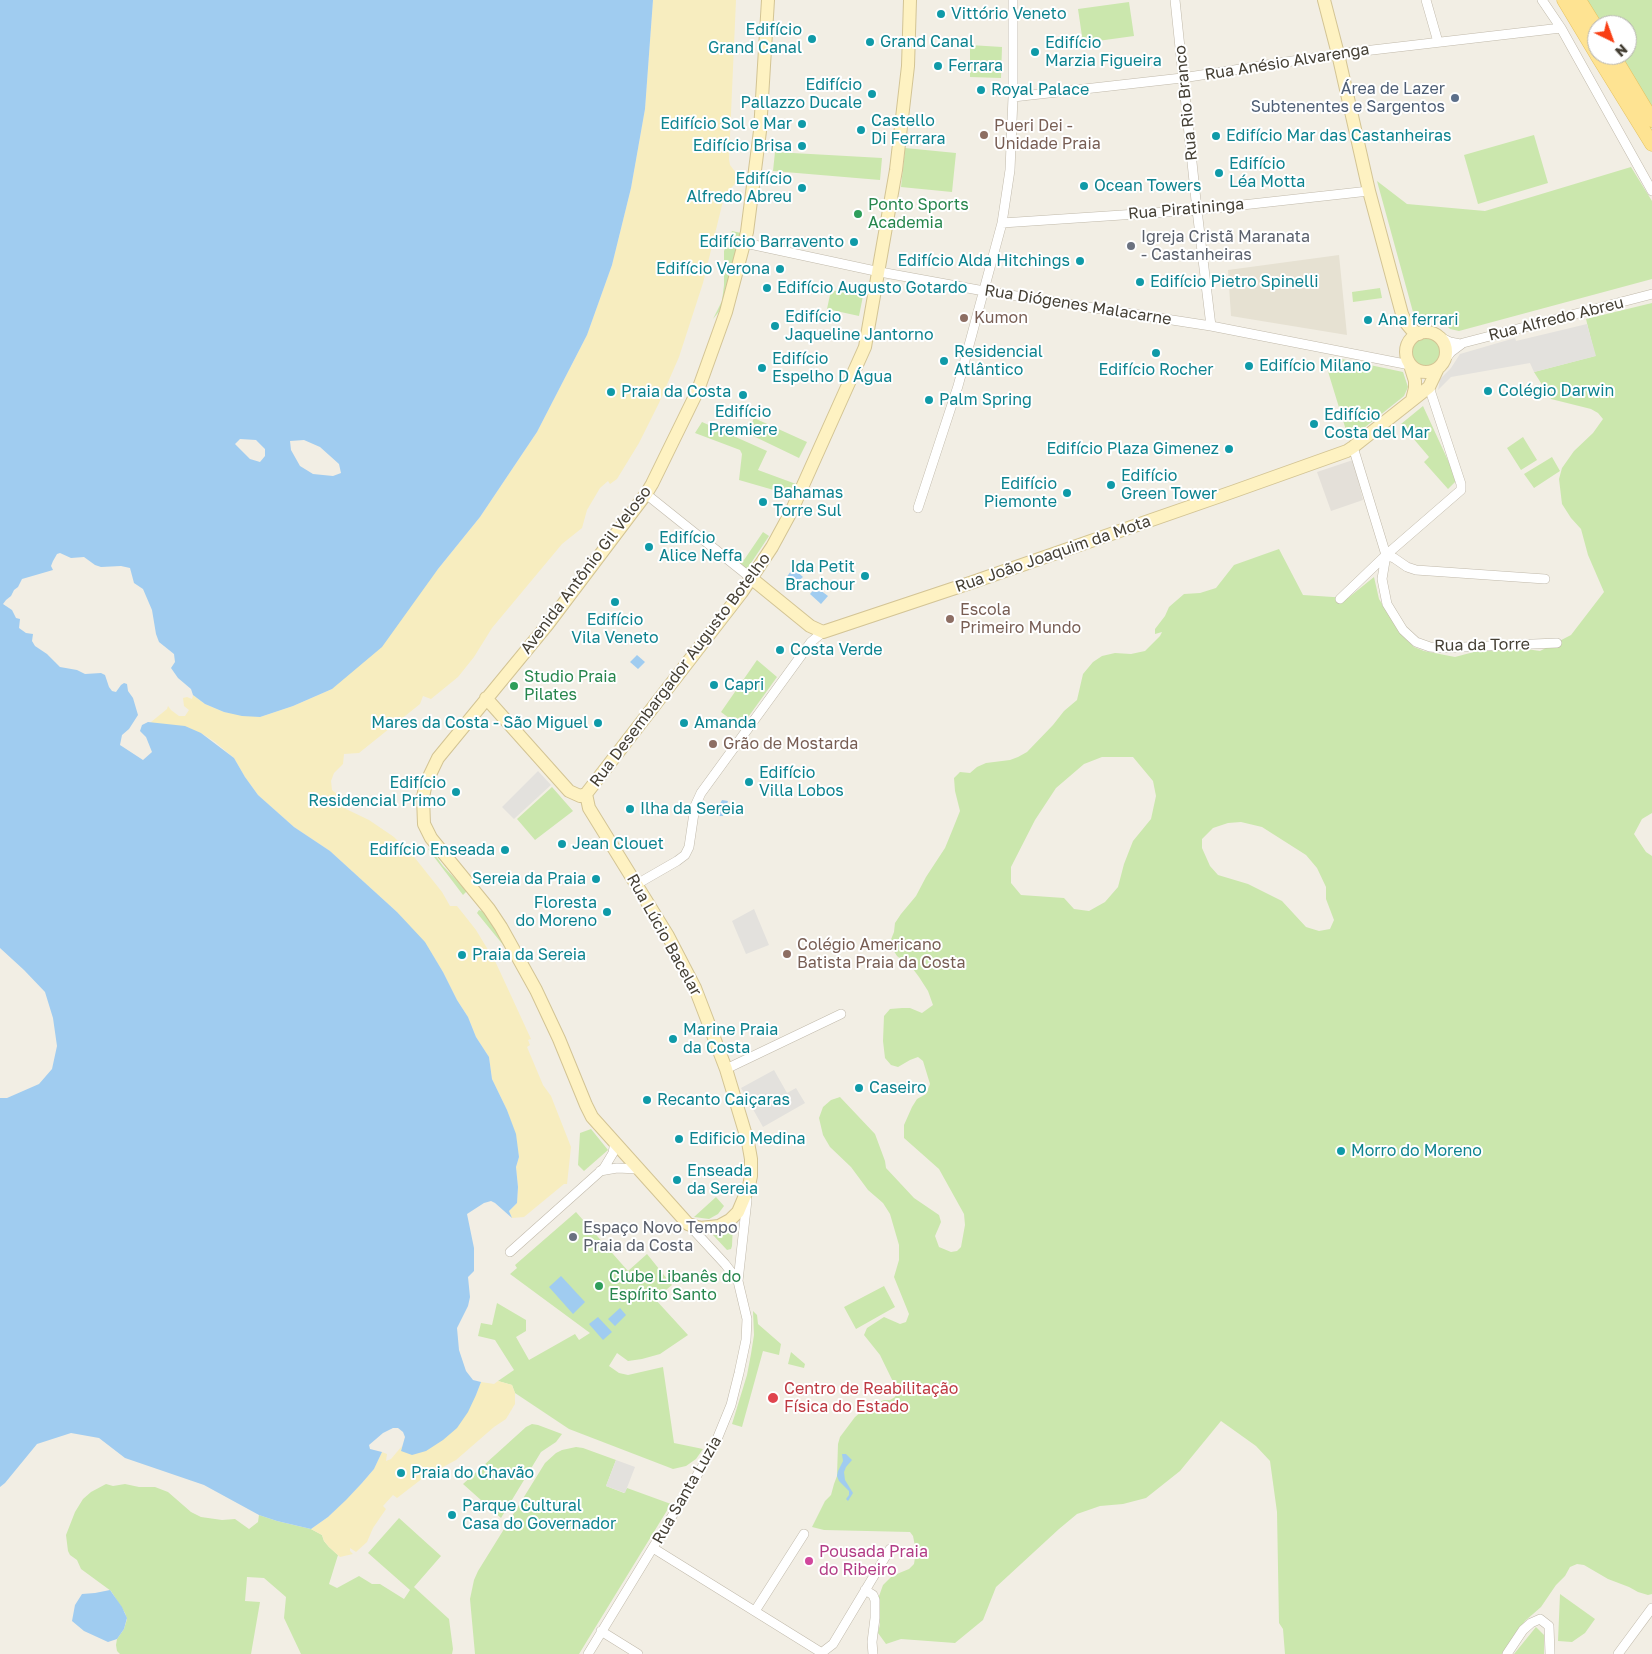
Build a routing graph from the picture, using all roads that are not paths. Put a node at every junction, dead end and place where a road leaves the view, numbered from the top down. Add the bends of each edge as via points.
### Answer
1 (768, 0) edge
2 (910, 0) edge
3 (1013, 0) edge
4 (1175, 0) edge
5 (1324, 0) edge
6 (1426, 0) edge
7 (1542, 0) edge
8 (1564, 0) edge
9 (1579, 0) edge
10 (1588, 15) edge
11 (1561, 28) junction
12 (1587, 38) edge
13 (1438, 42) junction
14 (1338, 54) junction
15 (1603, 65) edge
16 (1618, 65) edge
17 (1182, 78) junction
18 (1013, 97) junction
19 (1652, 120) edge
20 (1652, 144) edge
21 (1368, 191) junction
22 (1652, 191) edge
23 (1197, 210) junction
24 (1002, 223) junction
25 (745, 243) junction
26 (880, 272) junction
27 (984, 291) junction
28 (1652, 294) edge
29 (1211, 326) junction
30 (1419, 334) junction
31 (1438, 336) junction
32 (1460, 344) junction
33 (1410, 365) junction
34 (1441, 365) junction
35 (1428, 387) junction
36 (1412, 400) junction
37 (1353, 447) junction
38 (646, 494) junction
39 (918, 508) dead end
40 (1386, 555) junction
41 (751, 578) junction
42 (1545, 580) dead end
43 (1340, 599) dead end
44 (823, 632) junction
45 (1558, 643) dead end
46 (486, 698) junction
47 (586, 794) junction
48 (637, 884) junction
49 (841, 1014) dead end
50 (726, 1069) junction
51 (615, 1143) junction
52 (638, 1170) junction
53 (600, 1171) junction
54 (749, 1186) junction
55 (688, 1224) junction
56 (510, 1252) dead end
57 (738, 1281) junction
58 (804, 1534) dead end
59 (652, 1548) junction
60 (890, 1549) dead end
61 (865, 1590) junction
62 (1652, 1608) edge
63 (755, 1611) junction
64 (601, 1631) junction
65 (821, 1653) edge
66 (588, 1654) edge
67 (638, 1654) edge
68 (873, 1654) edge
69 (1508, 1654) edge
70 (1550, 1654) edge
71 (1618, 1654) edge

1 - 25 street, Avenida Antônio Gil Veloso via 760,131
2 - 26 street, Rua Desembargador Augusto Botelho via 908,66
3 - 18 street
4 - 17 street, Rua Rio Branco
5 - 14 street
6 - 13 street
7 - 11 street
8 - 12 main road
9 - 10 main road
11 - 13 street, Rua Anésio Alvarenga
11 - 22 street
13 - 14 street, Rua Anésio Alvarenga
14 - 17 street, Rua Anésio Alvarenga
14 - 21 street
15 - 20 main road
16 - 19 main road
17 - 18 street, Rua Anésio Alvarenga
17 - 23 street, Rua Rio Branco
18 - 24 street via 1010,170
21 - 23 street, Rua Piratininga
21 - 30 street via 1402,314 1411,329
23 - 24 street, Rua Piratininga
23 - 29 street, Rua Rio Branco
24 - 27 street
25 - 26 street, Rua Diógenes Malacarne
25 - 38 street, Avenida Antônio Gil Veloso via 726,312 698,390
26 - 27 street, Rua Diógenes Malacarne
26 - 41 street, Rua Desembargador Augusto Botelho via 865,347 791,512
27 - 29 street, Rua Diógenes Malacarne
27 - 39 street via 958,386
28 - 32 street, Rua Alfredo Abreu
29 - 33 street, Rua Diógenes Malacarne
30 - 31 street via 1425,332
30 - 33 street via 1406,350
31 - 32 street
31 - 34 street via 1446,347
32 - 34 street
33 - 34 street via 1426,372
33 - 36 street via 1415,381
34 - 35 street
35 - 36 street, Rua João Joaquim da Mota
35 - 40 street via 1461,490
36 - 37 street, Rua João Joaquim da Mota
37 - 40 street
37 - 44 street, Rua João Joaquim da Mota via 1232,492
38 - 41 street
38 - 46 street, Avenida Antônio Gil Veloso via 548,624
40 - 42 street via 1416,570
40 - 43 street
40 - 45 street, Rua da Torre via 1382,579 1388,604 1403,630 1416,642 1430,648
41 - 44 street via 810,626
41 - 47 street, Rua Desembargador Augusto Botelho
44 - 48 street via 811,642 698,797 685,855
46 - 47 street via 569,791 580,796
46 - 51 street, Avenida Antônio Gil Veloso via 431,770 423,797 424,824 431,838 501,927 536,990 589,1112
47 - 48 street, Rua Lúcio Bacelar via 589,808
48 - 50 street, Rua Lúcio Bacelar via 696,988
49 - 50 street
50 - 54 street, Rua Lúcio Bacelar via 751,1151
51 - 52 street, Avenida Antônio Gil Veloso
51 - 53 street via 610,1158
52 - 53 street via 617,1168
52 - 55 street, Avenida Antônio Gil Veloso
53 - 56 street
54 - 55 street via 738,1212 725,1224 706,1228
54 - 57 street, Rua Lúcio Bacelar
55 - 57 street
57 - 59 street, Rua Santa Luzia via 747,1329 731,1405 713,1449
58 - 63 street
59 - 63 street
59 - 64 street, Rua Santa Luzia
60 - 61 street
61 - 65 street via 833,1644
61 - 68 street via 875,1600
62 - 71 street
63 - 65 street
64 - 66 street, Rua Santa Luzia
64 - 67 street
69 - 70 street via 1524,1630 1540,1619 1549,1626

